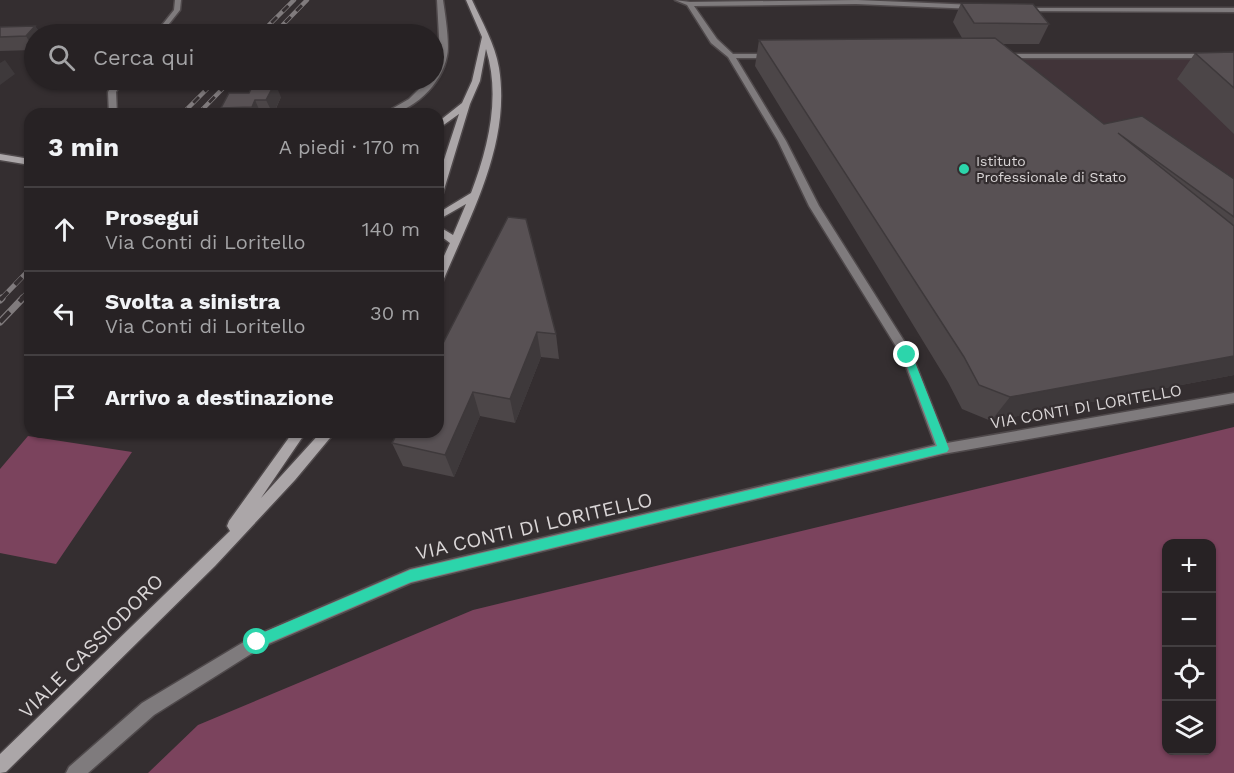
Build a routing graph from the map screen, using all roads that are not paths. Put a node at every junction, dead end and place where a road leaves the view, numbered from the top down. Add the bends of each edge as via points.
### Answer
1 (178, 0) edge
2 (440, 0) edge
3 (470, 0) edge
4 (678, 0) edge
5 (689, 4) junction
6 (985, 8) edge
7 (1009, 8) edge
8 (1234, 10) edge
9 (166, 24) edge
10 (442, 24) edge
11 (484, 38) junction
12 (731, 56) junction
13 (777, 56) edge
14 (987, 56) edge
15 (1234, 56) edge
16 (113, 90) edge
17 (422, 90) edge
18 (466, 104) junction
19 (113, 108) edge
20 (401, 108) edge
21 (444, 121) edge
22 (0, 157) edge
23 (24, 161) edge
24 (444, 174) edge
25 (476, 194) junction
26 (444, 213) edge
27 (444, 234) edge
28 (454, 241) junction
29 (444, 266) edge
30 (1234, 398) edge
31 (296, 438) edge
32 (324, 438) edge
33 (943, 449) junction
34 (212, 556) junction
35 (0, 766) edge
36 (75, 773) edge

1 - 9 street via 177,10
2 - 10 street
3 - 11 street
4 - 5 street
5 - 6 street via 856,2
5 - 12 street via 714,41
7 - 8 street
11 - 18 street via 476,81
11 - 25 street via 495,69 496,111
12 - 13 street
12 - 33 street via 782,141 814,206 907,355
14 - 15 street
16 - 19 street
17 - 20 street
18 - 21 street
18 - 24 street
22 - 23 street
25 - 26 street
25 - 28 street
27 - 28 street
28 - 29 street
30 - 33 street, VIA CONTI DI LORITELLO
31 - 34 street, VIALE CASSIODORO
32 - 34 street, VIALE CASSIODORO
33 - 36 street, VIA CONTI DI LORITELLO via 410,576 257,642 148,709
34 - 35 street, VIALE CASSIODORO

